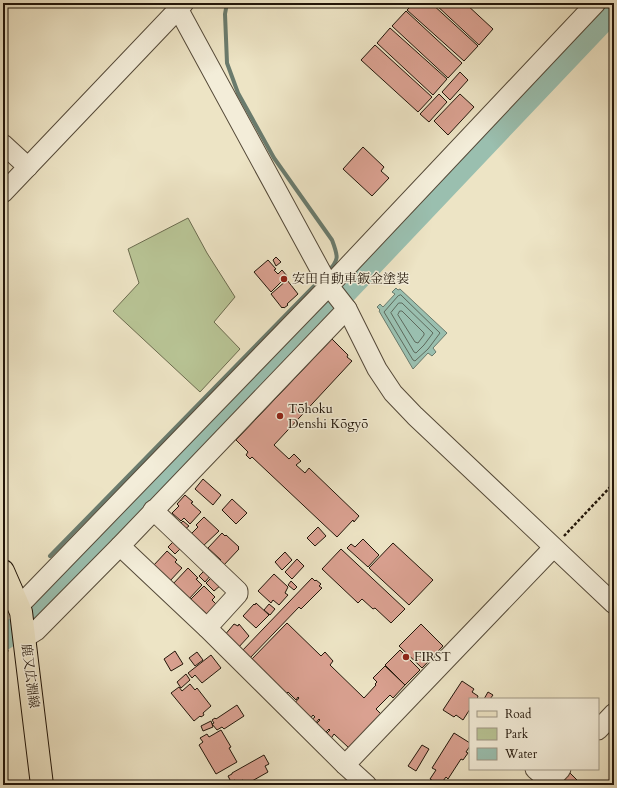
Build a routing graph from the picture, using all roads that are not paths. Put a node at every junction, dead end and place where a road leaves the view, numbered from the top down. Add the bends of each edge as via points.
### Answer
1 (596, 3) edge
2 (179, 5) edge
3 (3, 144) edge
4 (28, 167) junction
5 (3, 193) edge
6 (329, 286) junction
7 (347, 309) junction
8 (153, 510) junction
9 (120, 546) junction
10 (553, 548) junction
11 (3, 572) edge
12 (614, 604) edge
13 (20, 610) junction
14 (207, 628) junction
15 (25, 638) junction
16 (614, 713) edge
17 (599, 729) edge
18 (345, 765) junction
19 (537, 770) edge
20 (552, 778) edge
21 (42, 785) edge
22 (367, 785) edge

1 - 6 street
2 - 4 street
2 - 6 street
3 - 4 street
4 - 5 street
6 - 7 street
6 - 13 street
7 - 8 street
7 - 10 street via 377,369 393,393
8 - 9 street
8 - 14 street via 238,591
9 - 14 street
9 - 15 street via 36,631
10 - 12 street
10 - 18 street
11 - 13 main road, 鹿又広淵線
13 - 15 main road, 鹿又広淵線
14 - 18 street
15 - 21 main road, 鹿又広淵線
16 - 17 street
18 - 22 street
19 - 20 street

